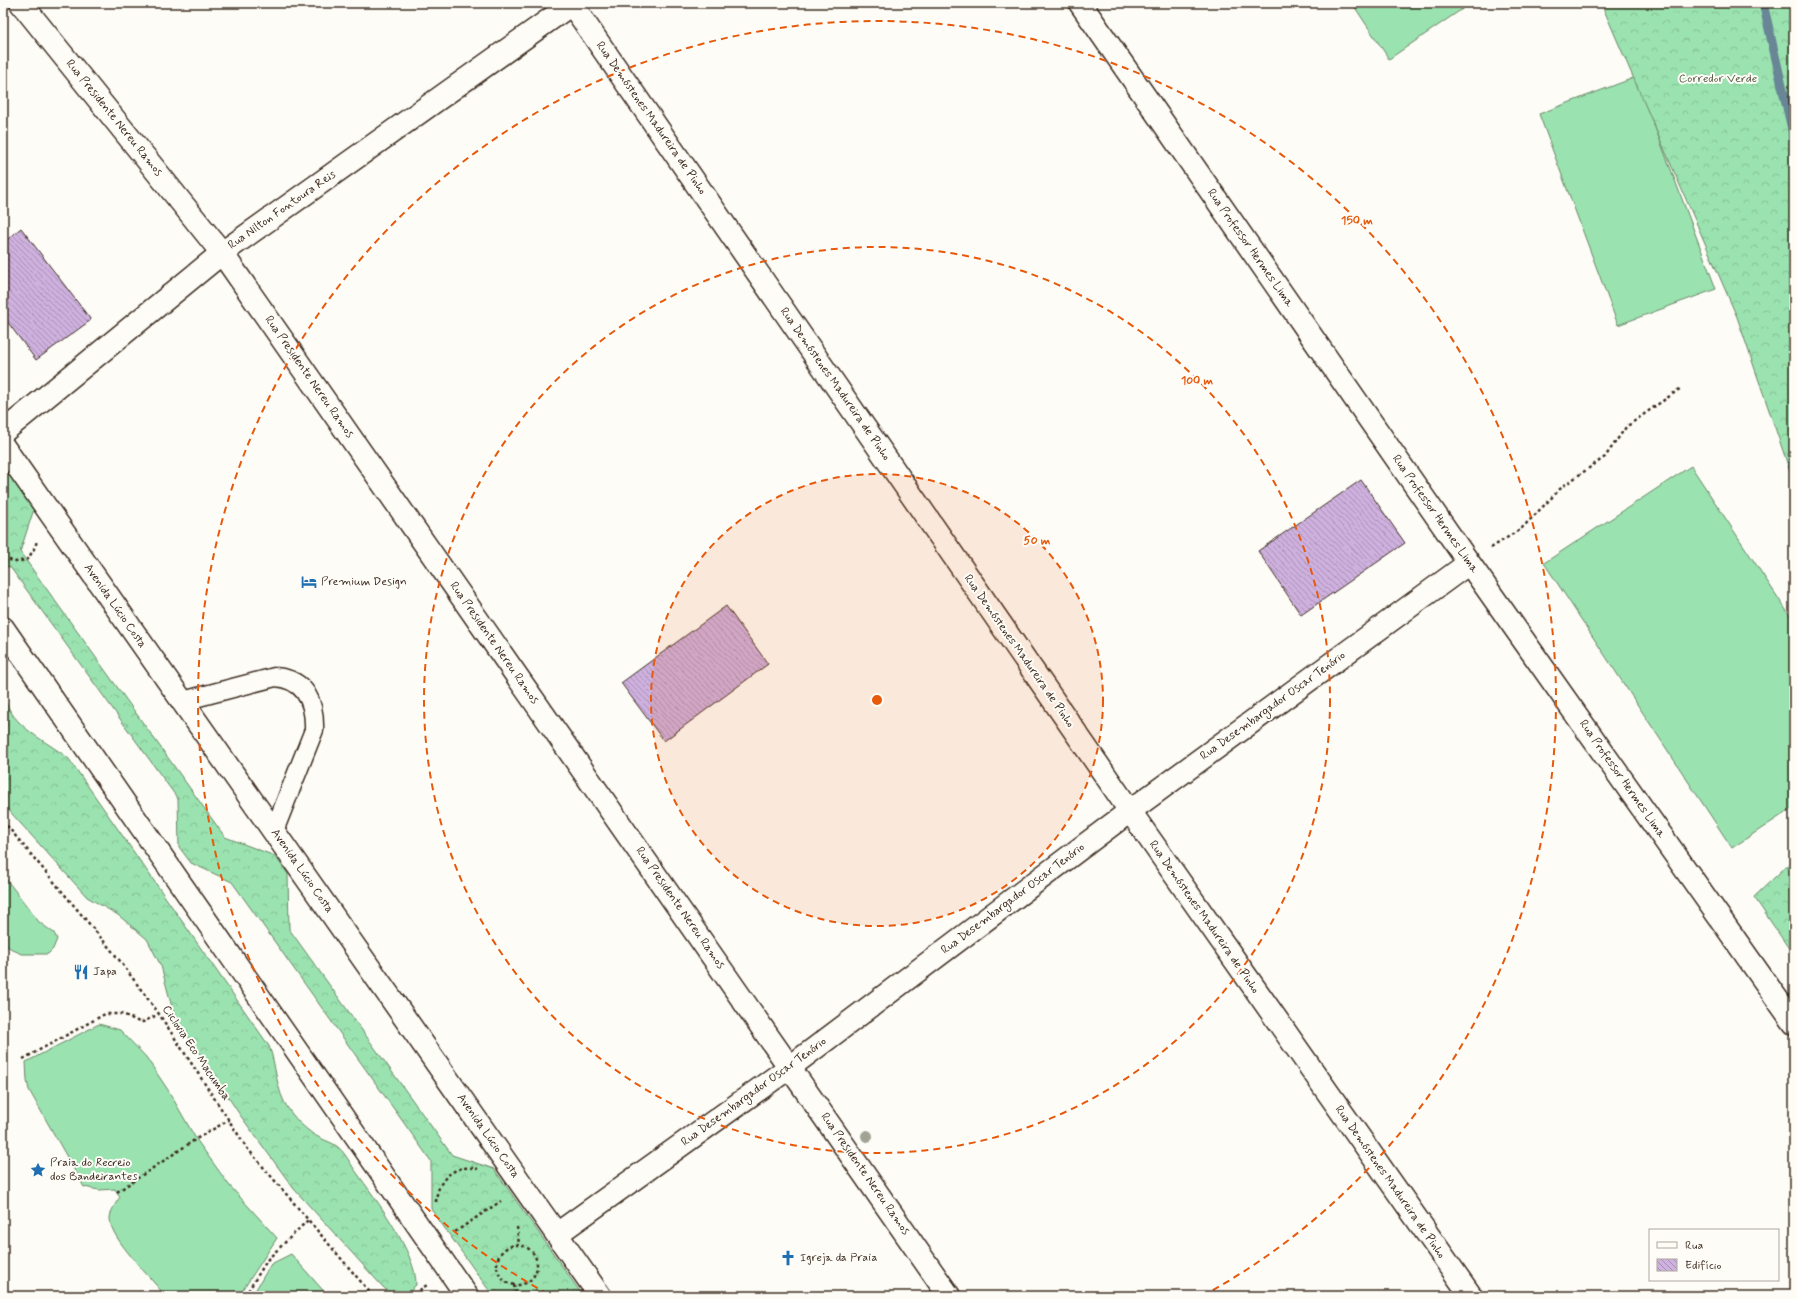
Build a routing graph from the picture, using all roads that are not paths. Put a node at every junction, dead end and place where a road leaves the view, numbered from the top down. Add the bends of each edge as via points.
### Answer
1 (21, 3) edge
2 (572, 3) edge
3 (1080, 3) edge
4 (222, 253) junction
5 (3, 432) edge
6 (3, 446) edge
7 (1469, 563) junction
8 (3, 628) edge
9 (182, 701) junction
10 (1130, 811) junction
11 (274, 830) junction
12 (1794, 1022) edge
13 (790, 1067) junction
14 (557, 1234) junction
15 (467, 1296) edge
16 (600, 1296) edge
17 (949, 1296) edge
18 (1471, 1296) edge

1 - 4 street, Rua Presidente Nereu Ramos
2 - 4 street, Rua Nilton Fontoura Reis
2 - 10 street, Rua Demóstenes Madureira de Pinho
3 - 7 street, Rua Professor Hermes Lima
4 - 5 street, Rua Nilton Fontoura Reis
4 - 13 street, Rua Presidente Nereu Ramos
6 - 9 street, Avenida Lúcio Costa
7 - 10 street, Rua Desembargador Oscar Tenório
7 - 12 street, Rua Professor Hermes Lima
8 - 15 street
9 - 11 street, Avenida Lúcio Costa
9 - 11 lane via 275,677 286,678 299,684 314,714 314,730
10 - 13 street, Rua Desembargador Oscar Tenório
10 - 18 street, Rua Demóstenes Madureira de Pinho
11 - 14 street, Avenida Lúcio Costa
13 - 14 street, Rua Desembargador Oscar Tenório
13 - 17 street, Rua Presidente Nereu Ramos
14 - 16 street, Avenida Lúcio Costa

